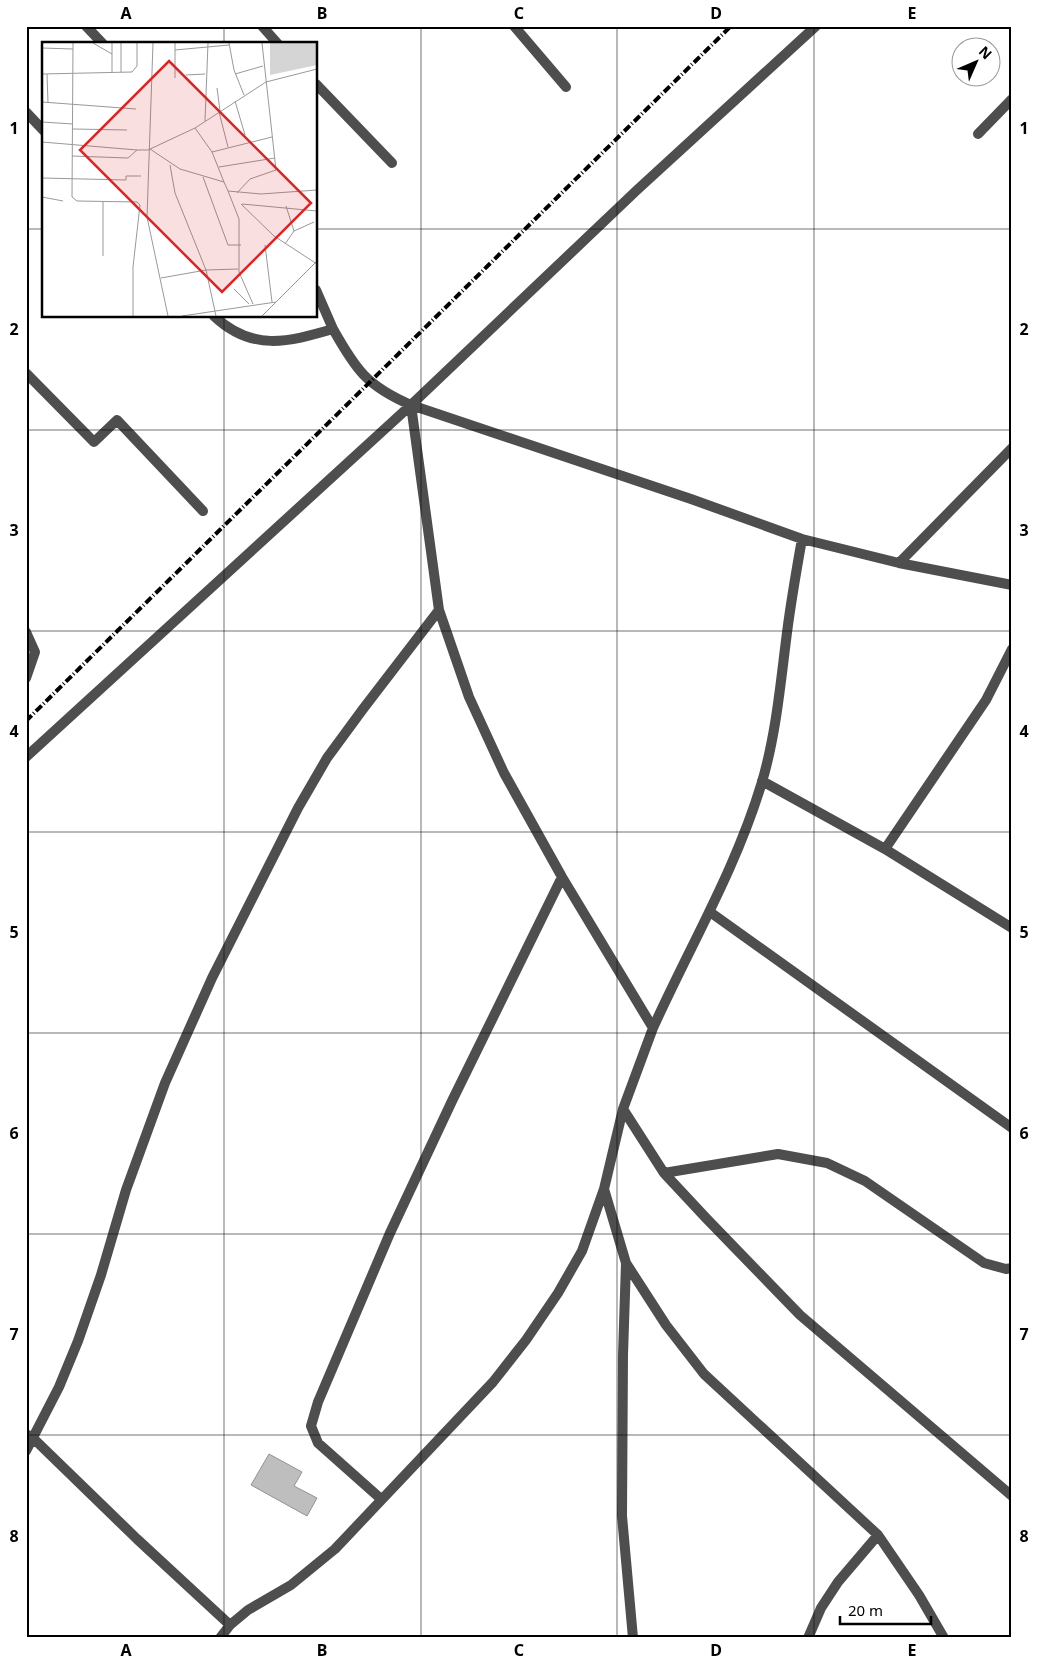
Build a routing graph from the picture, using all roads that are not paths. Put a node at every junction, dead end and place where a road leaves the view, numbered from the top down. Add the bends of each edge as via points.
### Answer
1 (86, 26) edge
2 (262, 26) edge
3 (514, 26) edge
4 (816, 26) edge
5 (100, 42) edge
6 (276, 42) edge
7 (318, 86) edge
8 (566, 87) dead end
9 (1012, 99) edge
10 (26, 112) edge
11 (42, 129) edge
12 (978, 134) dead end
13 (392, 163) dead end
14 (318, 295) edge
15 (216, 318) edge
16 (333, 329) junction
17 (26, 373) edge
18 (411, 404) junction
19 (1012, 448) edge
20 (203, 511) dead end
21 (802, 539) junction
22 (899, 563) junction
23 (1012, 585) edge
24 (439, 610) junction
25 (26, 632) edge
26 (1012, 648) edge
27 (26, 678) edge
28 (26, 757) edge
29 (762, 781) junction
30 (885, 849) junction
31 (562, 877) junction
32 (710, 912) junction
33 (1012, 928) edge
34 (653, 1028) junction
35 (623, 1109) junction
36 (1012, 1128) edge
37 (664, 1172) junction
38 (604, 1189) junction
39 (626, 1263) junction
40 (1012, 1268) edge
41 (30, 1437) edge
42 (26, 1451) edge
43 (1012, 1496) edge
44 (381, 1499) junction
45 (878, 1535) junction
46 (230, 1625) junction
47 (220, 1638) edge
48 (633, 1638) edge
49 (808, 1638) edge
50 (944, 1638) edge

1 - 5 street
2 - 6 street
3 - 8 street
4 - 18 street
7 - 13 street
9 - 12 street
10 - 11 street
14 - 16 street
15 - 16 street via 233,332 252,340 305,337
16 - 18 street via 350,360 369,382
17 - 20 street via 94,442 117,420
18 - 21 street
18 - 24 street
18 - 28 street
19 - 22 street
21 - 22 street
21 - 29 street via 779,702
22 - 23 street
24 - 31 street via 469,697 500,764
24 - 41 street via 327,758 298,808 212,978 159,1101 126,1190 78,1341 60,1386
25 - 27 street via 35,652
26 - 30 street via 986,700
29 - 30 street
29 - 32 street via 740,847
30 - 33 street
31 - 34 street
31 - 44 street via 390,1233 318,1402 311,1426 318,1443
32 - 34 street
32 - 36 street
34 - 35 street
35 - 37 street
35 - 38 street
37 - 40 street via 778,1154 827,1163 865,1181 984,1263
37 - 43 street via 800,1315
38 - 39 street
38 - 44 street via 582,1251 526,1340 493,1382
39 - 45 street via 666,1325 704,1374
39 - 48 street via 622,1516
41 - 42 street
41 - 46 street
44 - 46 street via 335,1549 291,1585 248,1610
45 - 49 street via 838,1582 821,1608
45 - 50 street
46 - 47 street

